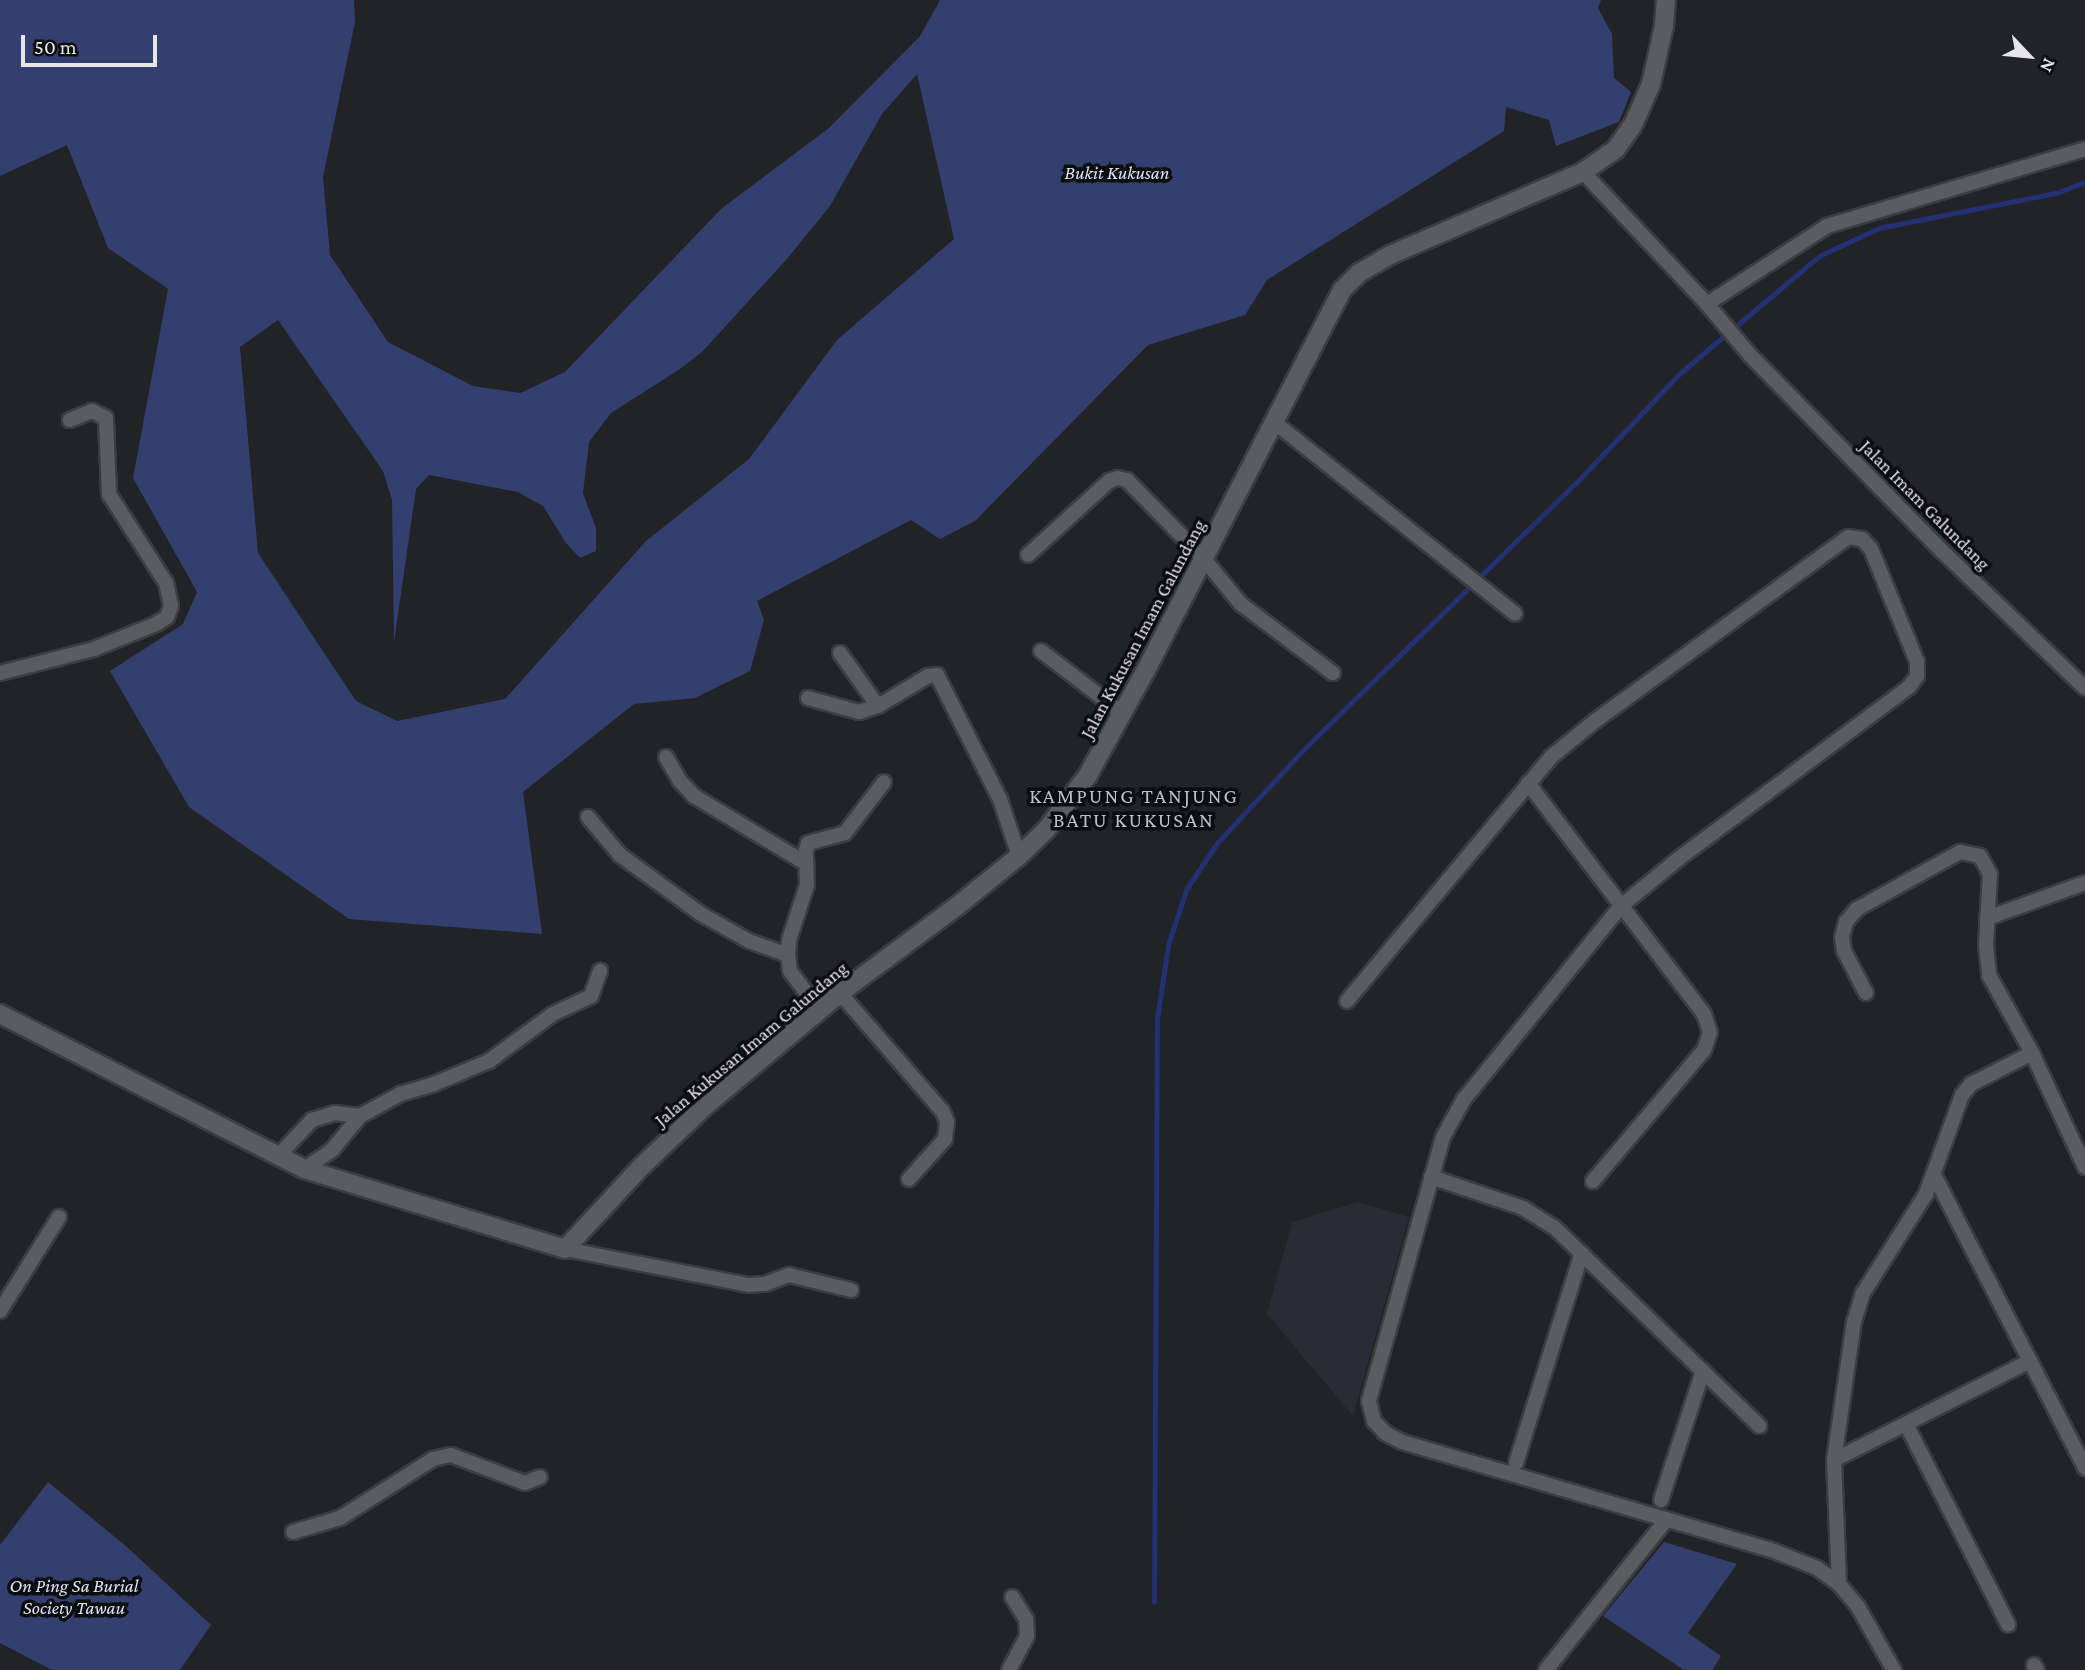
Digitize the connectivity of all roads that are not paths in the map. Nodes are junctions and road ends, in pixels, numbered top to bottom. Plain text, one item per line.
1 (1666, 0) edge
2 (2085, 149) edge
3 (1583, 172) junction
4 (1710, 307) junction
5 (70, 420) dead end
6 (1274, 422) junction
7 (1028, 555) dead end
8 (1204, 559) junction
9 (1515, 614) dead end
10 (1041, 651) dead end
11 (840, 653) dead end
12 (0, 673) edge
13 (1333, 673) dead end
14 (2085, 688) edge
15 (808, 698) dead end
16 (878, 706) junction
17 (1122, 713) junction
18 (666, 757) dead end
19 (884, 782) dead end
20 (1528, 783) junction
21 (589, 817) dead end
22 (1019, 856) junction
23 (804, 862) junction
24 (2085, 883) edge
25 (1621, 906) junction
26 (1987, 918) junction
27 (788, 956) junction
28 (600, 971) dead end
29 (840, 993) junction
30 (1866, 993) dead end
31 (1347, 1001) dead end
32 (819, 1010) junction
33 (0, 1014) edge
34 (2032, 1054) junction
35 (360, 1116) junction
36 (278, 1156) junction
37 (2085, 1167) edge
38 (304, 1169) junction
39 (1934, 1175) junction
40 (1431, 1177) junction
41 (909, 1179) dead end
42 (1593, 1181) dead end
43 (60, 1217) dead end
44 (565, 1249) junction
45 (1582, 1253) junction
46 (851, 1290) dead end
47 (0, 1311) edge
48 (2030, 1361) junction
49 (1703, 1371) junction
50 (1906, 1424) junction
51 (1759, 1426) dead end
52 (1834, 1460) junction
53 (1516, 1463) dead end
54 (2085, 1468) edge
55 (540, 1477) dead end
56 (1661, 1500) dead end
57 (1667, 1519) junction
58 (293, 1532) dead end
59 (1839, 1584) junction
60 (1012, 1597) dead end
61 (2008, 1624) dead end
62 (1009, 1670) edge
63 (1546, 1670) edge
64 (1894, 1670) edge

1 - 3 street, Jalan Kukusan Imam Galundang
2 - 4 street
3 - 4 street, Jalan Imam Galundang
3 - 6 street, Jalan Kukusan Imam Galundang
4 - 14 street, Jalan Imam Galundang
5 - 12 street
6 - 8 street, Jalan Kukusan Imam Galundang
6 - 9 street
7 - 8 street
8 - 13 street
8 - 17 street, Jalan Kukusan Imam Galundang
10 - 17 street
11 - 16 street
15 - 16 street
16 - 22 street
17 - 22 street, Jalan Kukusan Imam Galundang
18 - 23 street
19 - 23 street
20 - 25 street
20 - 25 street
20 - 31 street
21 - 27 street
22 - 29 street, Jalan Kukusan Imam Galundang
23 - 27 street
24 - 26 street
25 - 40 street
25 - 42 street
26 - 30 street
26 - 34 street
27 - 32 street
28 - 35 street
29 - 32 street, Jalan Kukusan Imam Galundang
29 - 41 street
32 - 44 street, Jalan Kukusan Imam Galundang
33 - 36 street
34 - 37 street
34 - 39 street
35 - 36 street
35 - 38 street
36 - 38 street
38 - 44 street
39 - 48 street
39 - 52 street
40 - 45 street
40 - 57 street
43 - 47 street
44 - 46 street
45 - 49 street
45 - 53 street
48 - 50 street
48 - 54 street
49 - 51 street
49 - 56 street
50 - 52 street
50 - 61 street
52 - 59 street
55 - 58 street
57 - 59 street
57 - 63 street
59 - 64 street
60 - 62 street

